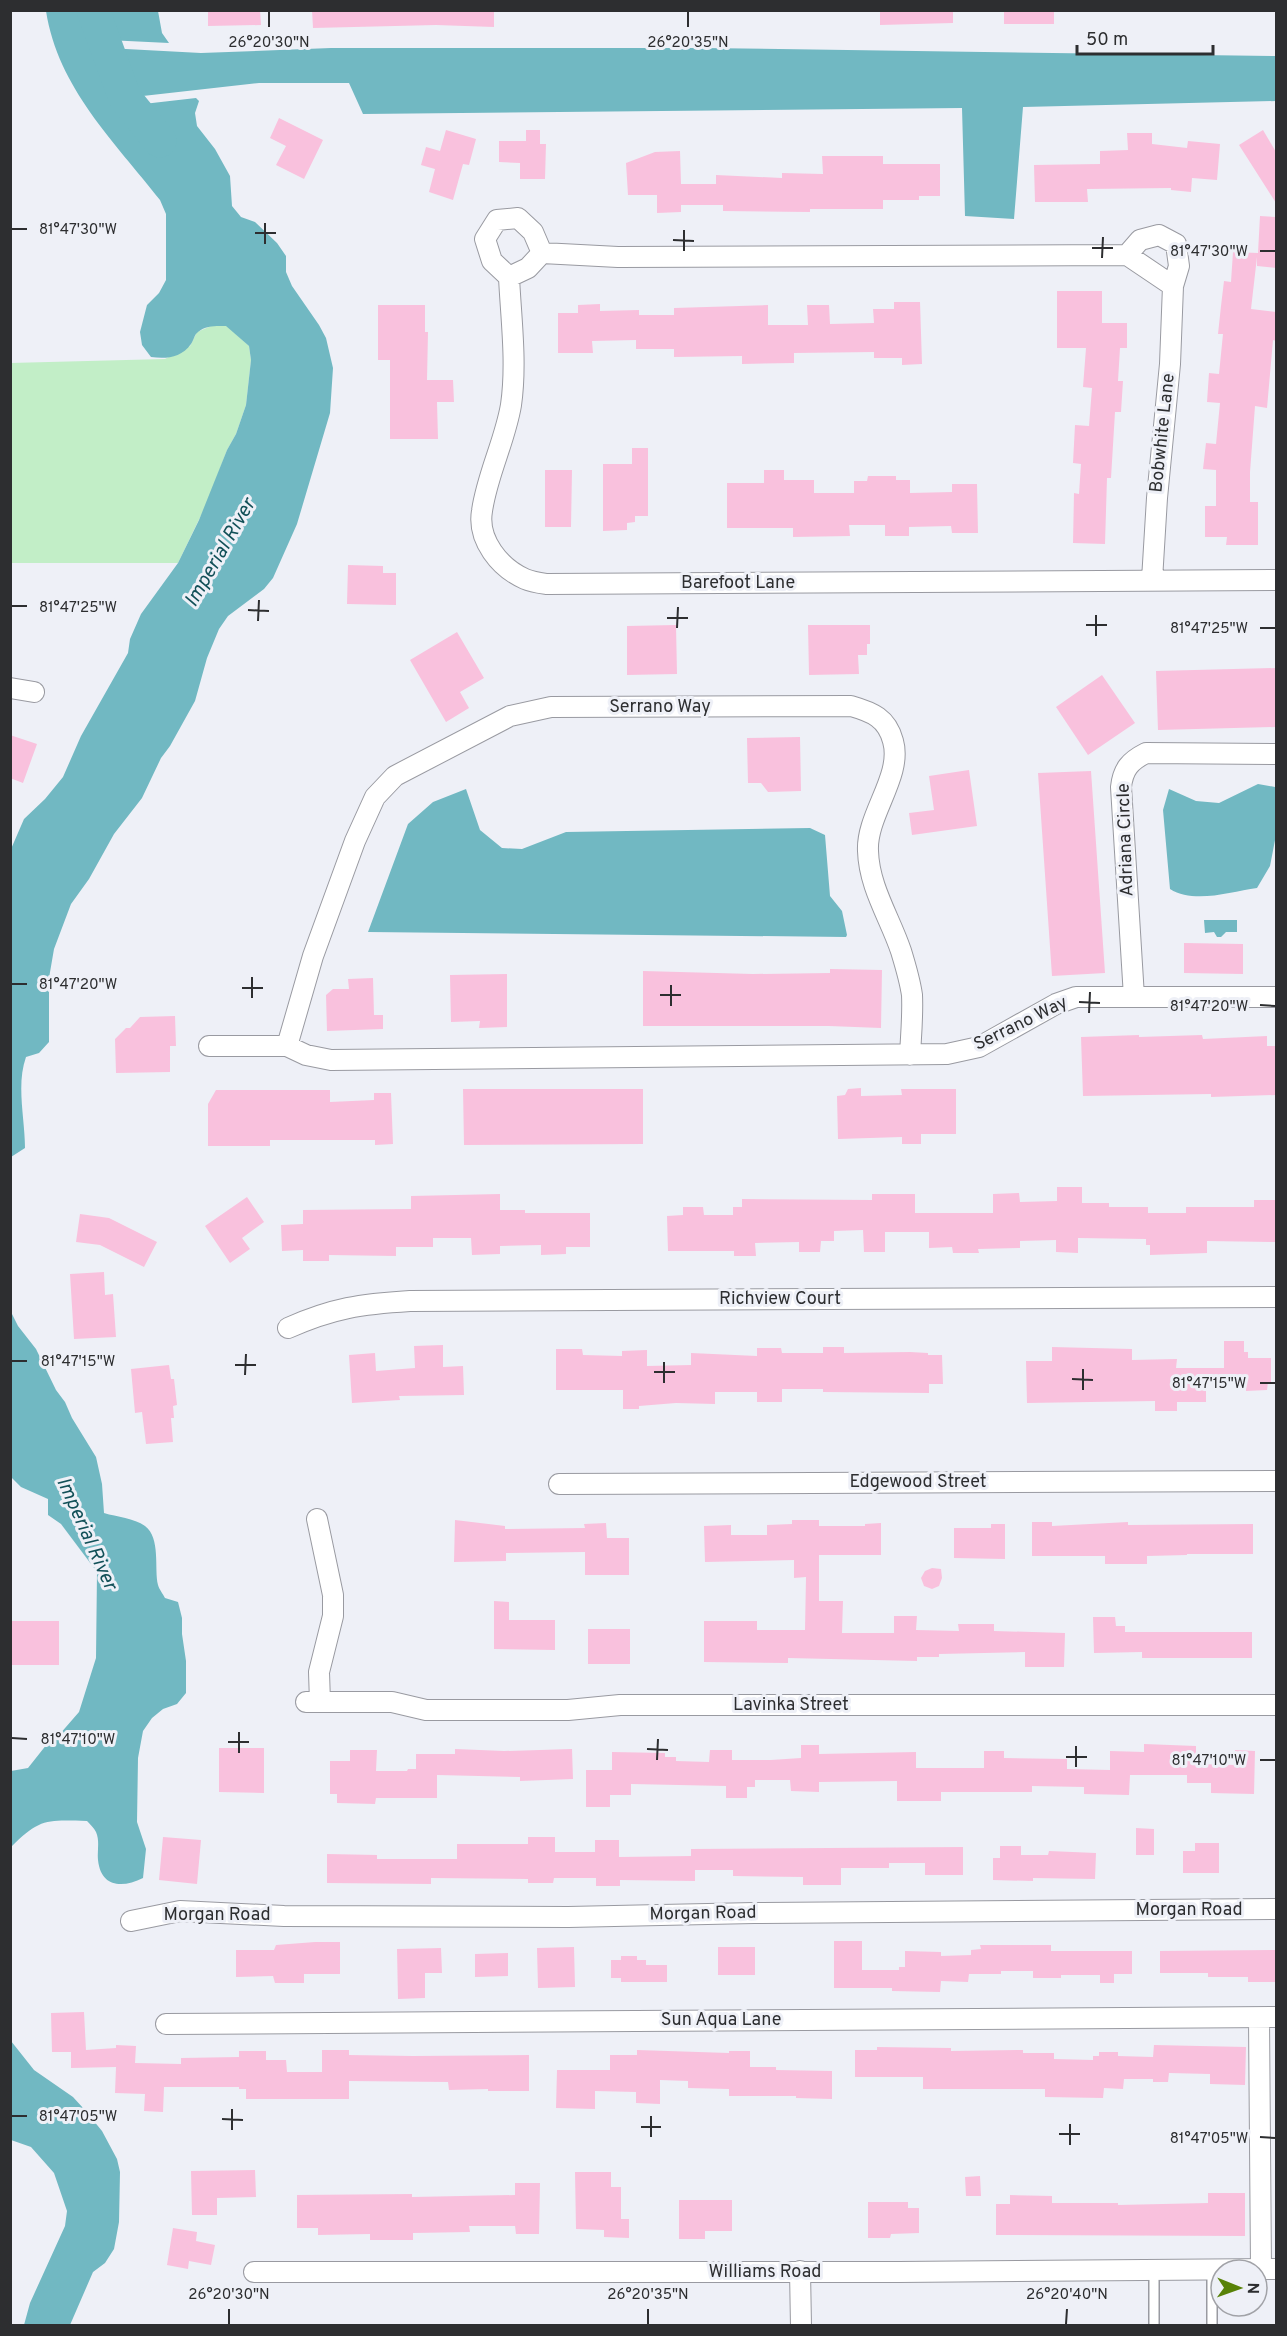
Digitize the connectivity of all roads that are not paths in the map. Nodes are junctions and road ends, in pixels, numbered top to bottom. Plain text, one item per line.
1 (542, 253) junction
2 (1127, 255) junction
3 (509, 277) junction
4 (1173, 286) junction
5 (1152, 580) junction
6 (1276, 580) edge
7 (10, 688) edge
8 (33, 692) dead end
9 (1276, 754) edge
10 (1134, 997) junction
11 (1276, 997) edge
12 (210, 1046) dead end
13 (287, 1046) junction
14 (910, 1055) junction
15 (1276, 1297) edge
16 (288, 1328) dead end
17 (1276, 1481) edge
18 (559, 1484) dead end
19 (317, 1519) dead end
20 (1276, 1705) edge
21 (1276, 1909) edge
22 (131, 1921) dead end
23 (1268, 2018) edge
24 (166, 2024) dead end
25 (1269, 2258) edge
26 (1154, 2270) junction
27 (1209, 2270) edge
28 (800, 2271) junction
29 (254, 2272) dead end
30 (801, 2325) edge
31 (1154, 2325) edge

1 - 2 street
1 - 3 street
1 - 3 street
2 - 4 street
2 - 4 street, Bobwhite Lane
3 - 5 street, Barefoot Lane
4 - 5 street, Bobwhite Lane
5 - 6 street, Barefoot Lane
7 - 8 street
9 - 10 street, Adriana Circle
10 - 11 street, Serrano Way
10 - 14 street, Serrano Way
12 - 13 street, Serrano Way
13 - 14 street, Serrano Way
13 - 14 street, Serrano Way
15 - 16 street, Richview Court
17 - 18 street, Edgewood Street
19 - 20 street, Lavinka Street
21 - 22 street, Morgan Road
23 - 24 street, Sun Aqua Lane
23 - 25 street
26 - 27 street, Williams Road
26 - 28 street, Williams Road
26 - 31 lane
28 - 29 street, Williams Road
28 - 30 street

